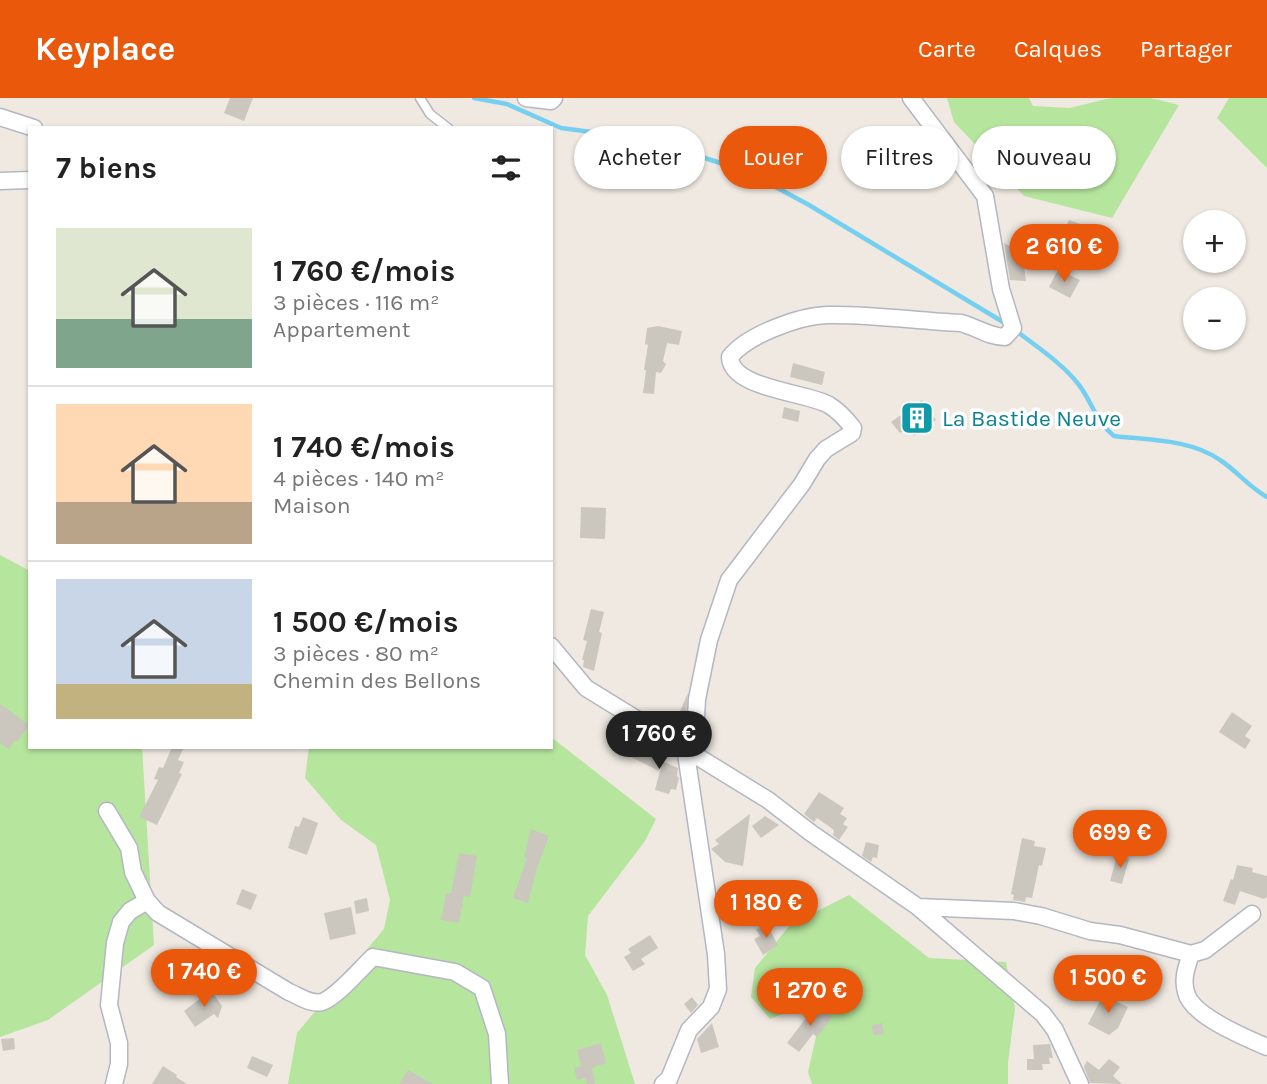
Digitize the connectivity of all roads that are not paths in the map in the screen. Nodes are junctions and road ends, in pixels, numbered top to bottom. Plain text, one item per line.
1 (420, 98) edge
2 (526, 98) edge
3 (554, 98) edge
4 (912, 98) edge
5 (0, 117) edge
6 (28, 126) edge
7 (445, 126) edge
8 (28, 180) edge
9 (0, 181) edge
10 (553, 648) edge
11 (685, 747) junction
12 (107, 811) dead end
13 (147, 901) junction
14 (918, 907) junction
15 (1252, 914) dead end
16 (1191, 954) junction
17 (1267, 1047) edge
18 (114, 1084) edge
19 (500, 1084) edge
20 (663, 1084) edge
21 (1080, 1084) edge

1 - 7 lane
2 - 3 street
4 - 11 street
5 - 6 street
8 - 9 street
10 - 11 street
11 - 14 street
11 - 20 street
12 - 13 street
13 - 18 street
13 - 19 street
14 - 16 street
14 - 21 street
15 - 16 street
16 - 17 street

